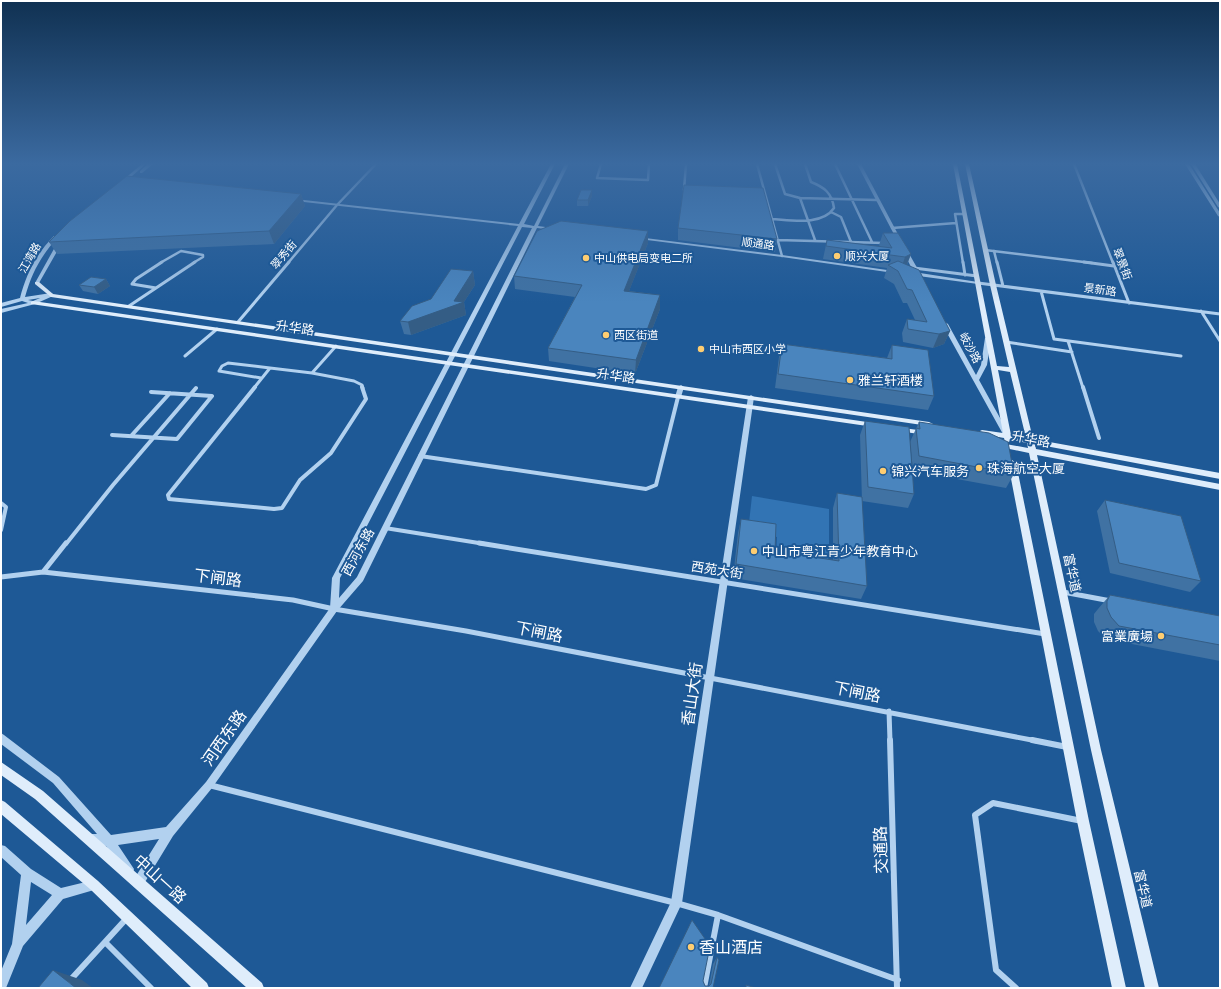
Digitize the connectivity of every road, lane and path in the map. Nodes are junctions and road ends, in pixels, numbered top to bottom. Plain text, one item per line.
1 (333, 210) edge
2 (384, 210) edge
3 (529, 210) edge
4 (544, 210) edge
5 (770, 210) edge
6 (804, 210) edge
7 (856, 210) edge
8 (883, 210) edge
9 (963, 210) edge
10 (977, 210) edge
11 (1092, 210) edge
12 (831, 212) joint
13 (964, 214) junction
14 (772, 219) junction
15 (807, 219) junction
16 (956, 223) junction
17 (521, 225) junction
18 (536, 227) junction
19 (892, 228) junction
20 (560, 230) edge
21 (58, 236) edge
22 (630, 237) edge
23 (778, 240) junction
24 (814, 240) junction
25 (62, 242) edge
26 (851, 242) junction
27 (872, 242) junction
28 (886, 243) edge
29 (893, 243) edge
30 (900, 243) junction
31 (985, 250) junction
32 (994, 251) junction
33 (782, 256) junction
34 (1114, 266) junction
35 (914, 268) junction
36 (903, 273) edge
37 (910, 274) edge
38 (918, 275) junction
39 (965, 275) junction
40 (977, 276) junction
41 (921, 282) edge
42 (37, 283) joint
43 (978, 283) junction
44 (993, 285) junction
45 (1003, 286) junction
46 (156, 288) junction
47 (1041, 291) junction
48 (51, 295) junction
49 (22, 299) junction
50 (33, 303) junction
51 (1129, 303) junction
52 (1, 304) edge
53 (129, 306) junction
54 (1201, 311) junction
55 (1, 312) edge
56 (1220, 314) edge
57 (943, 321) edge
58 (238, 322) junction
59 (217, 328) junction
60 (988, 338) junction
61 (1068, 340) junction
62 (1220, 341) edge
63 (1006, 342) junction
64 (336, 346) junction
65 (1072, 352) junction
66 (454, 353) junction
67 (185, 356) dead end
68 (470, 356) junction
69 (1181, 356) dead end
70 (449, 364) junction
71 (465, 366) junction
72 (993, 367) junction
73 (270, 368) junction
74 (1013, 370) junction
75 (312, 373) junction
76 (261, 378) junction
77 (976, 380) junction
78 (681, 387) junction
79 (196, 388) dead end
80 (151, 392) dead end
81 (170, 393) junction
82 (190, 395) junction
83 (678, 397) junction
84 (751, 397) junction
85 (750, 408) junction
86 (933, 424) edge
87 (882, 427) edge
88 (890, 428) edge
89 (973, 430) edge
90 (936, 434) edge
91 (112, 435) dead end
92 (131, 436) junction
93 (153, 438) junction
94 (1099, 438) dead end
95 (1030, 440) junction
96 (1008, 442) junction
97 (996, 444) edge
98 (1032, 451) junction
99 (420, 456) junction
100 (1220, 476) edge
101 (1220, 487) edge
102 (1, 503) edge
103 (385, 528) junction
104 (1, 530) edge
105 (43, 572) junction
106 (1, 577) edge
107 (724, 583) junction
108 (1062, 592) junction
109 (1115, 601) edge
110 (334, 609) junction
111 (1045, 634) junction
112 (710, 678) junction
113 (889, 712) junction
114 (1, 738) edge
115 (1068, 747) junction
116 (1, 768) edge
117 (209, 785) junction
118 (1, 806) edge
119 (1083, 821) junction
120 (169, 832) junction
121 (90, 839) junction
122 (109, 841) junction
123 (1, 850) edge
124 (27, 873) junction
125 (138, 882) junction
126 (94, 885) junction
127 (60, 894) junction
128 (676, 903) junction
129 (718, 915) junction
130 (128, 917) junction
131 (104, 942) junction
132 (18, 944) junction
133 (898, 980) junction
134 (1, 985) edge
135 (63, 988) edge
136 (151, 988) edge
137 (202, 988) edge
138 (258, 988) edge
139 (636, 988) edge
140 (704, 988) edge
141 (897, 988) edge
142 (1016, 988) edge
143 (1119, 988) edge
144 (1152, 988) edge

1 - 58 street, 翠秀街
2 - 17 street
3 - 17 street, 西河东路
4 - 18 street, 西河东路
5 - 14 street
6 - 15 street
7 - 27 street
8 - 19 street
9 - 13 main road
10 - 31 main road, 富华道
11 - 34 street, 翠景街
12 - 15 street
12 - 26 street
13 - 16 street
13 - 40 main road
14 - 15 street
14 - 23 street
15 - 24 street
16 - 19 street
16 - 39 street
17 - 18 street
17 - 66 street, 西河东路
18 - 20 street
18 - 68 street, 西河东路
19 - 30 street
21 - 49 street, 江湾路
22 - 33 street, 顺通路
23 - 24 street
23 - 33 street
24 - 26 street
25 - 42 street, 江湾路
26 - 27 street
27 - 28 street
29 - 30 street
30 - 35 street
31 - 32 street
31 - 44 main road, 富华道
32 - 34 street
32 - 45 street
33 - 36 street, 顺通路
34 - 51 street, 翠景街
35 - 38 street
35 - 39 street
37 - 38 street
38 - 41 street
38 - 43 street
39 - 40 street
40 - 43 main road
42 - 48 main road
43 - 44 street, 景新路
43 - 60 main road
44 - 45 street, 景新路
44 - 63 main road, 富华道
45 - 47 street, 景新路
46 - 46 street
46 - 53 street
47 - 51 street, 景新路
47 - 61 street
48 - 49 street
48 - 50 street
48 - 53 main road, 升华路
49 - 50 street, 升华路
49 - 52 street
50 - 55 street
50 - 59 main road, 升华路
51 - 54 street, 景新路
53 - 58 main road, 升华路
54 - 56 street, 景新路
54 - 62 street
57 - 77 street, 岐沙路
58 - 66 main road, 升华路
59 - 64 main road, 升华路
59 - 67 street
60 - 72 main road
60 - 77 street
61 - 65 street
61 - 69 street
63 - 65 street
63 - 74 main road, 富华道
64 - 70 main road, 升华路
64 - 75 street
65 - 94 street
66 - 68 main road, 升华路
66 - 70 street, 西河东路
68 - 71 street, 西河东路
68 - 78 main road, 升华路
70 - 71 main road, 升华路
70 - 110 street, 西河东路
71 - 83 main road, 升华路
71 - 99 street, 西河东路
72 - 74 main road
72 - 96 main road
73 - 75 street
73 - 76 street
73 - 76 street
74 - 95 main road, 富华道
75 - 76 street
77 - 96 street, 岐沙路
78 - 83 street
78 - 84 main road, 升华路
79 - 82 street
80 - 81 street
81 - 82 street
81 - 92 street
82 - 93 street
82 - 93 street
83 - 85 main road, 升华路
83 - 99 street
84 - 85 street, 香山大街
84 - 86 main road, 升华路
85 - 87 main road, 升华路
85 - 107 street, 香山大街
88 - 90 main road
89 - 96 main road, 升华路
91 - 92 street
92 - 93 street
93 - 105 street
95 - 96 main road, 升华路
95 - 98 main road, 富华道
95 - 100 main road, 升华路
96 - 97 main road, 升华路
96 - 98 main road, 升华路
96 - 111 main road
98 - 101 main road, 升华路
98 - 108 main road, 富华道
99 - 103 street, 西河东路
102 - 104 street
103 - 107 street, 西苑大街
103 - 110 street, 西河东路
105 - 106 street, 下闸路
105 - 110 street, 下闸路
107 - 111 street, 西苑大街
107 - 112 street, 香山大街
108 - 109 street
108 - 144 main road, 富华道
110 - 112 street, 下闸路
110 - 117 street, 河西东路
111 - 115 main road
112 - 113 street, 下闸路
112 - 128 street, 香山大街
113 - 115 street, 下闸路
113 - 133 street, 交通路
114 - 122 street
115 - 119 main road
116 - 121 main road, 中山一路
117 - 120 street, 河西东路
117 - 128 street
118 - 126 main road
119 - 142 street
119 - 143 main road
120 - 122 street
120 - 125 street, 河西东路
121 - 122 street
121 - 125 main road, 中山一路
122 - 125 street
123 - 124 street
124 - 127 street
124 - 132 street
125 - 138 main road, 中山一路
126 - 127 street
126 - 130 main road
127 - 132 street
128 - 129 street
128 - 139 street, 香山大街
129 - 133 street
129 - 140 street
130 - 131 street
130 - 137 main road
131 - 135 street
131 - 136 street
132 - 134 street
133 - 141 street, 交通路

